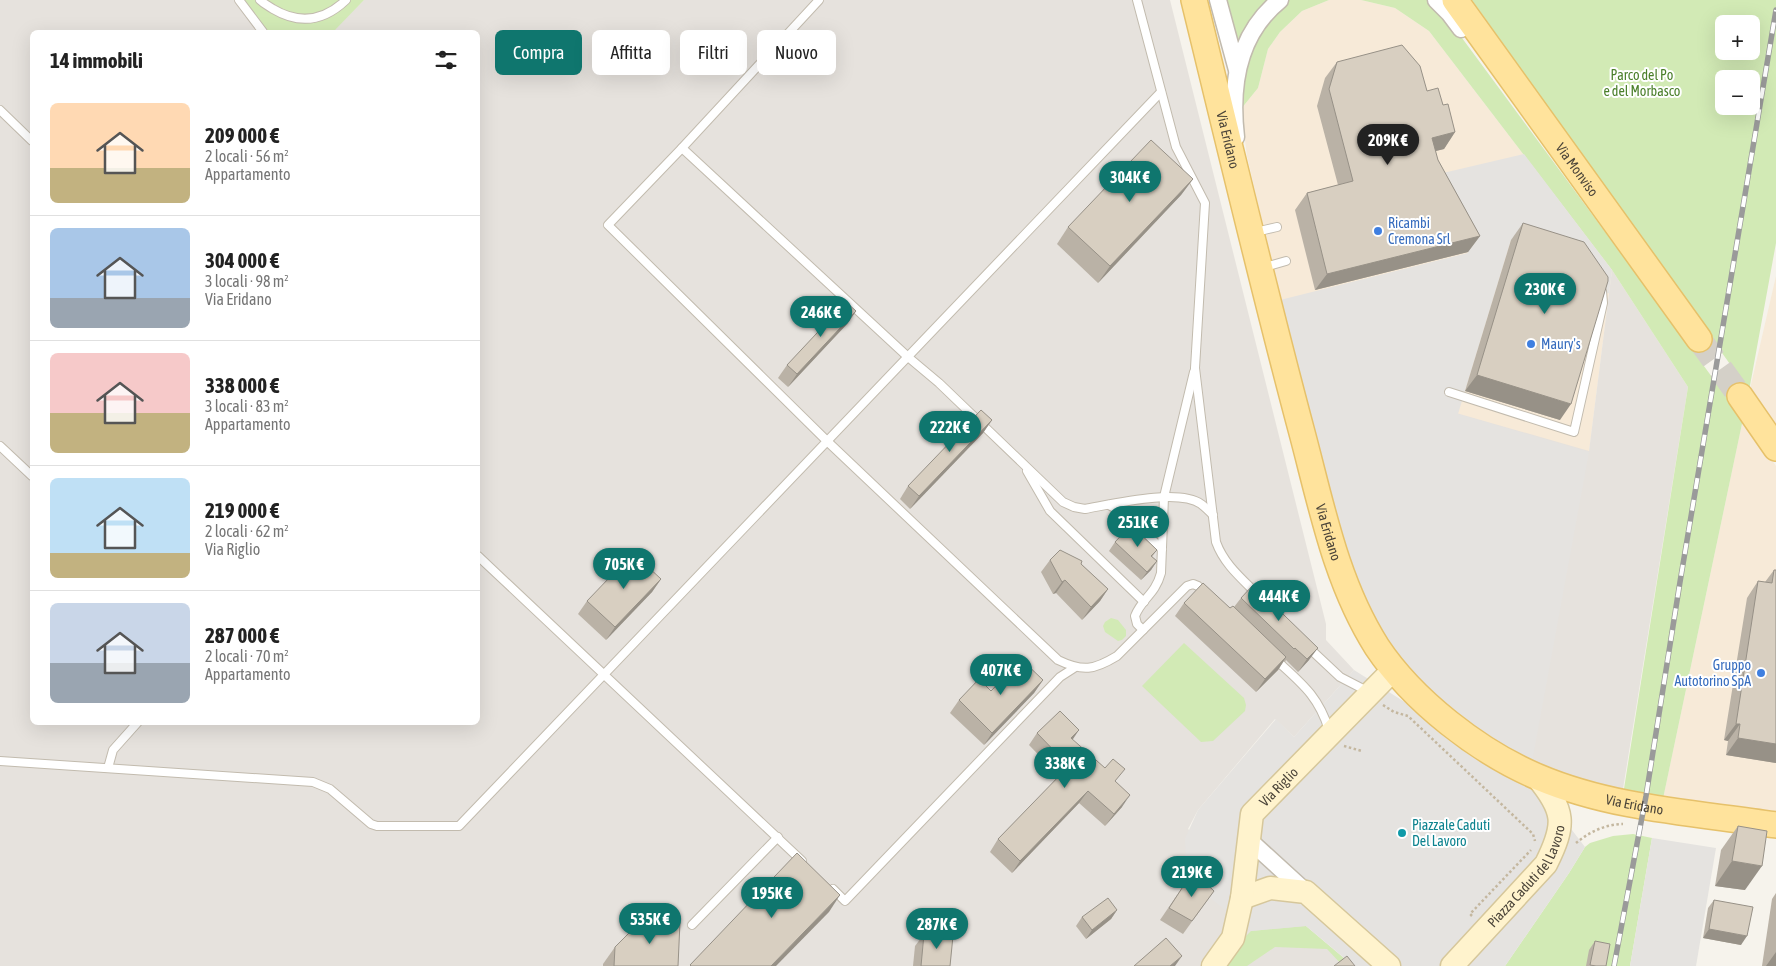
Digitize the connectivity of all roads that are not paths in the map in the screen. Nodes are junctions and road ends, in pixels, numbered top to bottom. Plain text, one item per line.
1 (239, 0) edge
2 (260, 0) edge
3 (346, 0) edge
4 (819, 0) edge
5 (1137, 0) edge
6 (1194, 0) edge
7 (1218, 0) edge
8 (1280, 0) edge
9 (1436, 0) edge
10 (1455, 0) edge
11 (262, 30) edge
12 (1237, 72) junction
13 (1161, 92) junction
14 (0, 110) edge
15 (30, 139) edge
16 (1560, 147) junction
17 (682, 148) junction
18 (1242, 192) junction
19 (1277, 227) dead end
20 (1264, 230) dead end
21 (1286, 262) dead end
22 (1272, 265) dead end
23 (1602, 289) edge
24 (1699, 339) tunnel mouth
25 (908, 357) junction
26 (1195, 368) junction
27 (1448, 392) dead end
28 (1740, 396) tunnel mouth
29 (828, 442) junction
30 (0, 446) edge
31 (1776, 448) edge
32 (1021, 461) junction
33 (30, 474) edge
34 (1164, 497) junction
35 (1109, 505) junction
36 (1212, 514) junction
37 (1162, 549) junction
38 (480, 558) edge
39 (1212, 599) edge
40 (1261, 599) edge
41 (1144, 602) junction
42 (1143, 630) junction
43 (1302, 641) edge
44 (1267, 651) edge
45 (1074, 668) junction
46 (1394, 669) junction
47 (604, 674) junction
48 (1371, 693) junction
49 (135, 725) edge
50 (1330, 734) junction
51 (0, 761) edge
52 (108, 768) junction
53 (1537, 777) junction
54 (1775, 825) edge
55 (778, 837) junction
56 (1249, 840) junction
57 (811, 869) edge
58 (825, 882) edge
59 (1306, 892) junction
60 (1242, 898) junction
61 (692, 925) dead end
62 (1214, 966) edge
63 (1389, 966) edge
64 (1452, 966) edge

1 - 11 lane
2 - 3 lane
4 - 17 lane
5 - 13 lane
6 - 18 main road, Via Eridano
7 - 12 street
8 - 12 street
9 - 16 street
10 - 16 main road, Via Monviso
12 - 18 street
13 - 25 lane
13 - 26 lane
14 - 15 lane
16 - 24 main road, Via Monviso
17 - 25 lane
17 - 29 lane
18 - 46 main road, Via Eridano
19 - 20 lane
21 - 22 lane
23 - 27 lane
25 - 29 lane
25 - 32 lane
26 - 34 lane
26 - 36 lane
28 - 31 main road
29 - 45 lane
29 - 47 lane
30 - 33 lane
32 - 35 lane
32 - 41 lane
34 - 35 lane
34 - 36 lane
34 - 37 lane
35 - 37 lane
36 - 40 lane
37 - 41 lane
38 - 47 lane
39 - 42 lane
41 - 42 lane
42 - 45 lane
43 - 48 lane
44 - 50 lane
45 - 58 lane
46 - 48 street, Via Riglio
46 - 53 main road, Via Eridano
47 - 52 lane
47 - 55 lane
48 - 50 street, Via Riglio
49 - 52 lane
50 - 56 street, Via Riglio
51 - 52 lane
53 - 54 main road, Via Eridano
53 - 64 street, Piazza Caduti del Lavoro
55 - 57 lane
55 - 61 lane
56 - 59 street
56 - 60 street, Via Riglio
59 - 60 street
59 - 63 street
60 - 62 street, Via Riglio

